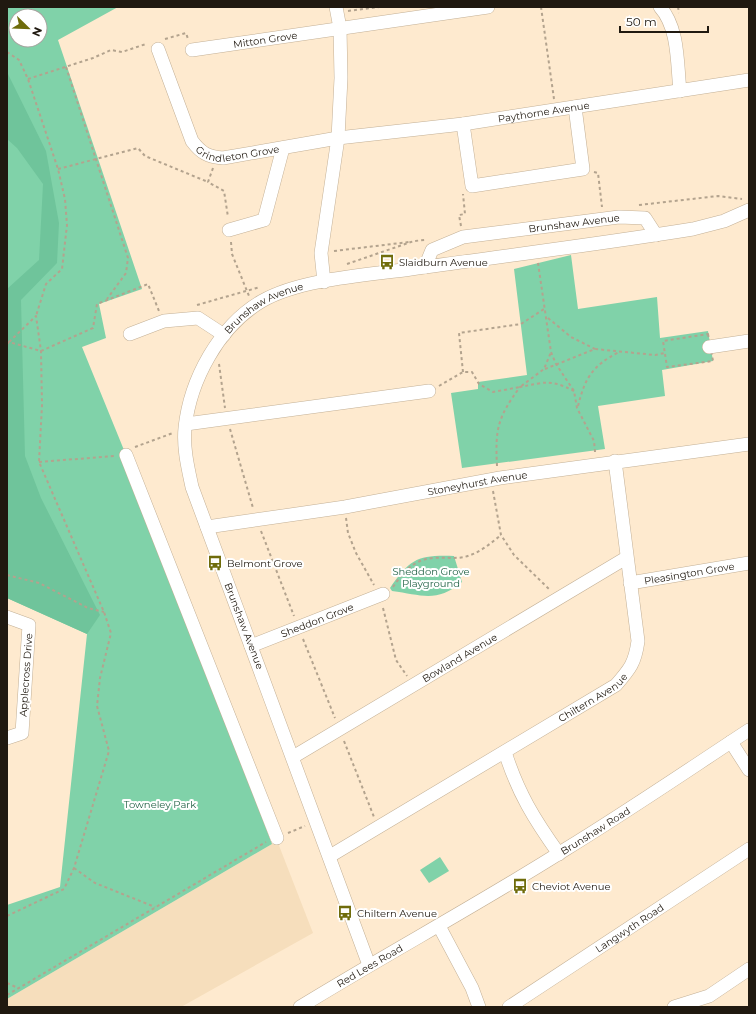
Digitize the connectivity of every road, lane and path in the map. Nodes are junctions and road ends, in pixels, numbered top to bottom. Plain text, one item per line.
1 (379, 7) edge
2 (488, 7) edge
3 (541, 7) edge
4 (660, 7) edge
5 (336, 10) edge
6 (340, 28) junction
7 (158, 49) junction
8 (192, 50) joint
9 (7, 52) edge
10 (66, 67) junction
11 (28, 79) junction
12 (749, 80) edge
13 (680, 91) junction
14 (575, 107) junction
15 (556, 110) junction
16 (463, 124) junction
17 (338, 138) junction
18 (283, 148) junction
19 (96, 160) junction
20 (583, 169) junction
21 (58, 170) junction
22 (208, 182) dead end
23 (472, 186) junction
24 (749, 200) edge
25 (633, 205) dead end
26 (749, 210) edge
27 (603, 219) junction
28 (229, 230) dead end
29 (656, 235) junction
30 (463, 237) junction
31 (428, 240) dead end
32 (414, 241) junction
33 (321, 252) junction
34 (537, 252) junction
35 (344, 265) dead end
36 (425, 267) junction
37 (324, 282) junction
38 (262, 286) dead end
39 (107, 299) junction
40 (192, 307) dead end
41 (544, 309) junction
42 (36, 316) junction
43 (547, 318) junction
44 (164, 321) junction
45 (130, 334) dead end
46 (220, 341) junction
47 (749, 341) edge
48 (8, 343) edge
49 (710, 347) junction
50 (595, 349) junction
51 (42, 351) junction
52 (551, 352) junction
53 (619, 352) junction
54 (665, 353) junction
55 (556, 364) junction
56 (544, 369) junction
57 (463, 372) junction
58 (520, 387) junction
59 (430, 391) joint
60 (574, 391) junction
61 (577, 408) junction
62 (226, 419) junction
63 (185, 428) junction
64 (749, 444) edge
65 (126, 455) junction
66 (615, 461) junction
67 (39, 462) junction
68 (596, 465) junction
69 (496, 479) junction
70 (345, 507) junction
71 (257, 520) junction
72 (207, 528) junction
73 (501, 536) junction
74 (626, 558) junction
75 (749, 563) edge
76 (7, 575) edge
77 (630, 582) junction
78 (381, 595) junction
79 (559, 598) junction
80 (104, 612) junction
81 (7, 617) edge
82 (251, 646) junction
83 (413, 686) junction
84 (339, 730) junction
85 (749, 730) edge
86 (7, 738) edge
87 (730, 742) junction
88 (505, 752) junction
89 (293, 757) junction
90 (749, 770) edge
91 (317, 820) junction
92 (378, 827) junction
93 (276, 838) junction
94 (749, 849) edge
95 (559, 854) junction
96 (330, 856) junction
97 (74, 868) junction
98 (155, 907) junction
99 (7, 916) edge
100 (440, 926) junction
101 (369, 965) junction
102 (749, 969) edge
103 (7, 983) edge
104 (18, 988) junction
105 (7, 995) edge
106 (300, 1007) edge
107 (479, 1007) edge
108 (509, 1007) edge
109 (674, 1007) edge

1 - 5 path
2 - 6 street, Mitton Grove
3 - 15 path
4 - 13 street
5 - 6 street
6 - 8 street, Mitton Grove
6 - 17 street
7 - 8 path
7 - 10 path
7 - 18 street, Grindleton Grove
9 - 11 path
10 - 11 path
10 - 19 path
11 - 21 path
12 - 13 street, Paythorne Avenue
13 - 14 street, Paythorne Avenue
14 - 15 street, Paythorne Avenue
14 - 20 street
15 - 16 street, Paythorne Avenue
16 - 17 street, Paythorne Avenue
16 - 23 street
17 - 18 street, Grindleton Grove
17 - 33 street
18 - 28 street
19 - 21 path
19 - 22 path
19 - 39 path
20 - 23 street
20 - 27 path
21 - 42 path
23 - 30 path
24 - 25 path
26 - 29 street, Brunshaw Avenue
27 - 29 street, Brunshaw Avenue
27 - 30 street, Brunshaw Avenue
29 - 34 street, Brunshaw Avenue
30 - 36 street, Brunshaw Avenue
31 - 32 path
32 - 33 path
32 - 35 path
33 - 37 street
34 - 36 street, Brunshaw Avenue
34 - 41 path
36 - 37 street, Brunshaw Avenue
37 - 46 street, Brunshaw Avenue
38 - 40 path
39 - 44 path
39 - 51 path
41 - 43 path
41 - 57 path
42 - 48 path
42 - 51 path
43 - 50 path
43 - 52 path
44 - 45 street
44 - 46 street
46 - 62 path
46 - 63 street, Brunshaw Avenue
47 - 49 street
48 - 51 path
49 - 54 path
49 - 54 path
50 - 53 path
50 - 55 path
51 - 67 path
52 - 55 path
52 - 56 path
53 - 54 path
53 - 61 path
55 - 56 path
55 - 60 path
56 - 58 path
57 - 58 path
57 - 59 path
58 - 60 path
58 - 69 path
59 - 62 street
60 - 61 path
61 - 68 path
62 - 63 street
62 - 71 path
63 - 65 path
63 - 72 street, Brunshaw Avenue
64 - 66 street, Stoneyhurst Avenue
65 - 67 path
65 - 93 street
66 - 68 street, Stoneyhurst Avenue
66 - 74 street, Chiltern Avenue
67 - 80 path
68 - 69 street, Stoneyhurst Avenue
69 - 70 street, Stoneyhurst Avenue
69 - 73 path
70 - 71 street, Stoneyhurst Avenue
70 - 78 path
71 - 72 street, Stoneyhurst Avenue
72 - 82 street, Brunshaw Avenue
73 - 78 path
73 - 79 path
74 - 77 street, Chiltern Avenue
74 - 79 street, Bowland Avenue
75 - 77 street, Pleasington Grove
76 - 80 path
77 - 88 street, Chiltern Avenue
78 - 82 street, Sheddon Grove
78 - 83 path
79 - 83 street, Bowland Avenue
80 - 97 path
81 - 86 street, Applecross Drive
82 - 89 street, Brunshaw Avenue
83 - 84 street, Bowland Avenue
84 - 89 street, Bowland Avenue
84 - 92 path
85 - 87 street, Brunshaw Road
87 - 90 street
87 - 95 street, Brunshaw Road
88 - 92 street, Chiltern Avenue
88 - 95 street
89 - 91 street, Brunshaw Avenue
91 - 93 path
91 - 96 street, Brunshaw Avenue
92 - 96 street, Chiltern Avenue
93 - 98 path
94 - 108 street, Langwyth Road
95 - 100 street, Brunshaw Road
96 - 101 street, Brunshaw Avenue
97 - 98 path
97 - 99 path
98 - 104 path
100 - 101 street, Red Lees Road
100 - 107 street
101 - 106 street, Red Lees Road
102 - 109 street
103 - 104 path
104 - 105 path

